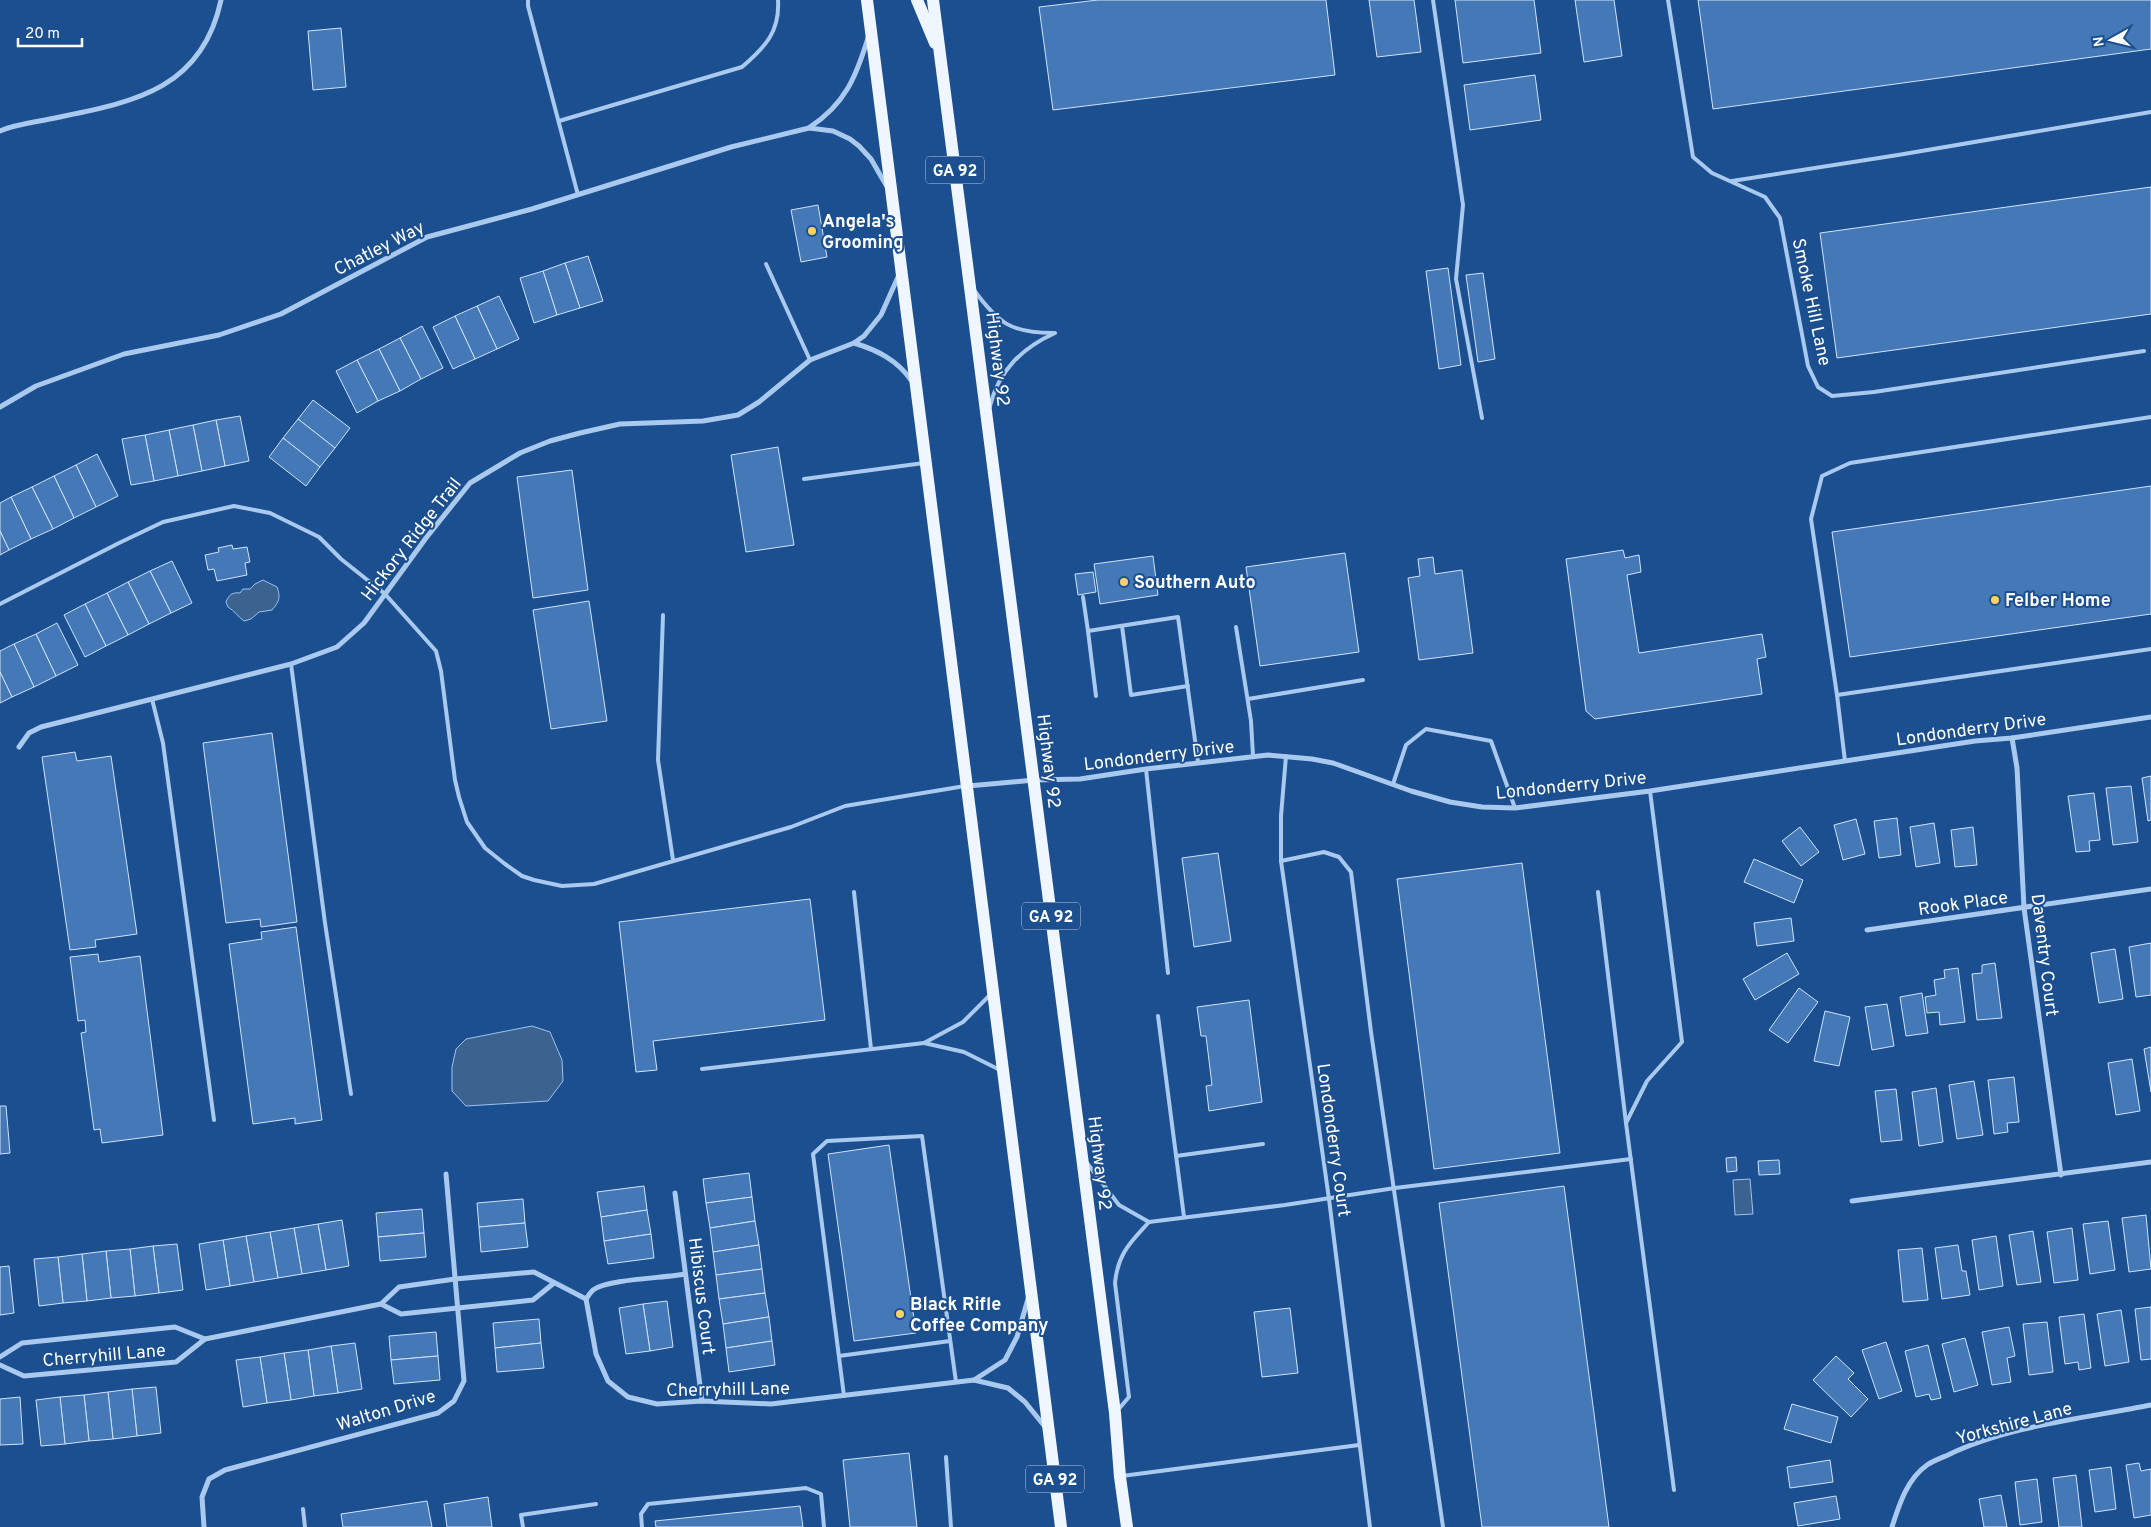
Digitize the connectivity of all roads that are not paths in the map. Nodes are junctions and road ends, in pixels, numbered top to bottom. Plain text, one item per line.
1 (221, 0) edge
2 (528, 0) edge
3 (778, 0) edge
4 (867, 0) edge
5 (917, 0) edge
6 (933, 0) edge
7 (1433, 0) edge
8 (1668, 0) edge
9 (871, 28) junction
10 (940, 54) junction
11 (2151, 112) edge
12 (559, 121) junction
13 (809, 128) junction
14 (0, 131) edge
15 (1732, 181) junction
16 (578, 195) junction
17 (892, 197) junction
18 (766, 264) dead end
19 (901, 268) junction
20 (970, 285) junction
21 (854, 343) junction
22 (2144, 351) dead end
23 (810, 360) junction
24 (917, 388) junction
25 (0, 407) edge
26 (2151, 417) edge
27 (987, 418) junction
28 (1482, 418) dead end
29 (926, 463) junction
30 (804, 479) dead end
31 (386, 594) junction
32 (1083, 597) dead end
33 (0, 604) edge
34 (663, 615) dead end
35 (1122, 626) junction
36 (1236, 627) dead end
37 (1088, 631) junction
38 (2151, 650) edge
39 (291, 664) junction
40 (1363, 680) dead end
41 (1188, 686) junction
42 (1838, 695) junction
43 (1096, 696) dead end
44 (152, 699) junction
45 (1248, 699) junction
46 (2151, 718) edge
47 (2012, 738) junction
48 (19, 747) dead end
49 (1254, 756) junction
50 (1286, 756) junction
51 (1845, 760) junction
52 (1198, 762) junction
53 (1146, 769) junction
54 (1034, 780) junction
55 (1393, 784) junction
56 (967, 786) junction
57 (1650, 791) junction
58 (1515, 808) junction
59 (673, 860) junction
60 (1281, 861) junction
61 (2151, 889) edge
62 (854, 892) dead end
63 (1598, 892) dead end
64 (2024, 908) junction
65 (1867, 930) dead end
66 (1168, 974) dead end
67 (994, 991) junction
68 (1158, 1016) dead end
69 (924, 1043) junction
70 (871, 1049) junction
71 (702, 1069) dead end
72 (1004, 1072) junction
73 (351, 1094) dead end
74 (214, 1120) dead end
75 (1626, 1123) junction
76 (1263, 1144) dead end
77 (1082, 1155) junction
78 (1176, 1156) junction
79 (1631, 1159) junction
80 (2151, 1162) edge
81 (446, 1174) dead end
82 (2061, 1174) junction
83 (1395, 1188) junction
84 (675, 1193) dead end
85 (1328, 1199) junction
86 (1852, 1201) dead end
87 (1184, 1217) junction
88 (1149, 1222) junction
89 (685, 1274) junction
90 (455, 1279) junction
91 (554, 1283) junction
92 (1032, 1284) junction
93 (586, 1299) junction
94 (381, 1304) junction
95 (459, 1308) junction
96 (205, 1339) junction
97 (950, 1341) junction
98 (839, 1356) junction
99 (0, 1357) edge
100 (0, 1365) edge
101 (974, 1380) junction
102 (956, 1382) junction
103 (844, 1396) junction
104 (702, 1401) junction
105 (2151, 1405) edge
106 (1116, 1413) junction
107 (1048, 1431) junction
108 (1359, 1445) junction
109 (946, 1457) dead end
110 (1120, 1477) junction
111 (1674, 1490) dead end
112 (596, 1504) dead end
113 (303, 1509) dead end
114 (204, 1527) edge
115 (305, 1527) edge
116 (523, 1527) edge
117 (642, 1527) edge
118 (824, 1527) edge
119 (951, 1527) edge
120 (1061, 1527) edge
121 (1127, 1527) edge
122 (1370, 1527) edge
123 (1443, 1527) edge
124 (1892, 1527) edge

1 - 14 street
2 - 12 lane
3 - 12 lane
4 - 9 main road, GA 92
5 - 10 main road
6 - 10 main road, Highway 92 / GA 92
7 - 28 lane
8 - 15 lane, Smoke Hill Lane
9 - 13 street, Chatley Way
9 - 17 main road, GA 92
10 - 20 main road, Highway 92 / GA 92
11 - 15 lane
12 - 16 lane
13 - 16 street, Chatley Way
13 - 17 street, Chatley Way
15 - 22 lane, Smoke Hill Lane
16 - 25 street, Chatley Way
17 - 19 main road, GA 92
18 - 23 lane
19 - 21 street, Hickory Ridge Trail
19 - 24 main road, GA 92
20 - 27 main road, Highway 92 / GA 92
20 - 27 lane
21 - 23 street, Hickory Ridge Trail
21 - 24 street
23 - 31 street, Hickory Ridge Trail
24 - 29 main road, GA 92
26 - 42 lane
27 - 54 main road, Highway 92 / GA 92
29 - 30 lane
29 - 56 main road, GA 92
31 - 33 lane
31 - 39 street, Hickory Ridge Trail
31 - 59 lane
32 - 37 lane
34 - 59 lane
35 - 37 lane
35 - 41 lane
35 - 41 lane
36 - 45 lane
37 - 43 lane
38 - 42 lane
39 - 44 street, Hickory Ridge Trail
39 - 73 lane
40 - 45 lane
41 - 52 lane
42 - 51 lane
44 - 48 street, Hickory Ridge Trail
44 - 74 lane
45 - 49 lane
46 - 47 street, Londonderry Drive
47 - 51 street, Londonderry Drive
47 - 64 street, Daventry Court
49 - 50 street, Londonderry Drive
49 - 52 street, Londonderry Drive
50 - 55 street, Londonderry Drive
50 - 60 lane, Londonderry Court
51 - 57 street, Londonderry Drive
52 - 53 street, Londonderry Drive
53 - 54 street, Londonderry Drive
53 - 66 lane
54 - 56 street, Londonderry Drive
54 - 77 main road, Highway 92 / GA 92
55 - 58 street, Londonderry Drive
55 - 58 lane
56 - 59 lane
56 - 67 main road, GA 92
57 - 58 street, Londonderry Drive
57 - 75 lane
60 - 83 lane
60 - 85 lane, Londonderry Court
61 - 64 street, Rook Place
62 - 70 lane
63 - 75 lane
64 - 65 street, Rook Place
64 - 82 street, Daventry Court
67 - 69 lane
67 - 72 main road, GA 92
68 - 78 lane
69 - 70 lane
69 - 72 lane
70 - 71 lane
72 - 92 main road, GA 92
75 - 79 lane
76 - 78 lane
77 - 88 lane
77 - 106 main road, Highway 92 / GA 92
78 - 87 lane
79 - 83 lane
79 - 111 lane
80 - 82 street
81 - 90 street, Walton Drive
82 - 86 street
83 - 85 lane
83 - 123 lane
84 - 89 street, Hibiscus Court
85 - 87 lane
85 - 108 lane, Londonderry Court
87 - 88 lane
88 - 106 lane
89 - 93 street
89 - 104 street, Hibiscus Court
90 - 91 street
90 - 94 street
90 - 95 street, Walton Drive
91 - 93 street
91 - 95 street
92 - 101 street
92 - 107 main road, GA 92
93 - 104 street, Cherryhill Lane
94 - 95 street
94 - 96 street, Cherryhill Lane
95 - 114 street, Walton Drive
96 - 99 street, Cherryhill Lane
96 - 100 street, Cherryhill Lane
97 - 98 lane
97 - 98 lane
97 - 102 lane
98 - 103 lane
101 - 102 street, Cherryhill Lane
101 - 107 street
102 - 103 street, Cherryhill Lane
103 - 104 street, Cherryhill Lane
105 - 124 street, Yorkshire Lane
106 - 110 main road, Highway 92 / GA 92
107 - 120 main road, GA 92
108 - 110 lane
108 - 122 lane, Londonderry Court
109 - 119 lane
110 - 121 main road, Highway 92 / GA 92
112 - 116 lane
113 - 115 lane
117 - 118 lane

